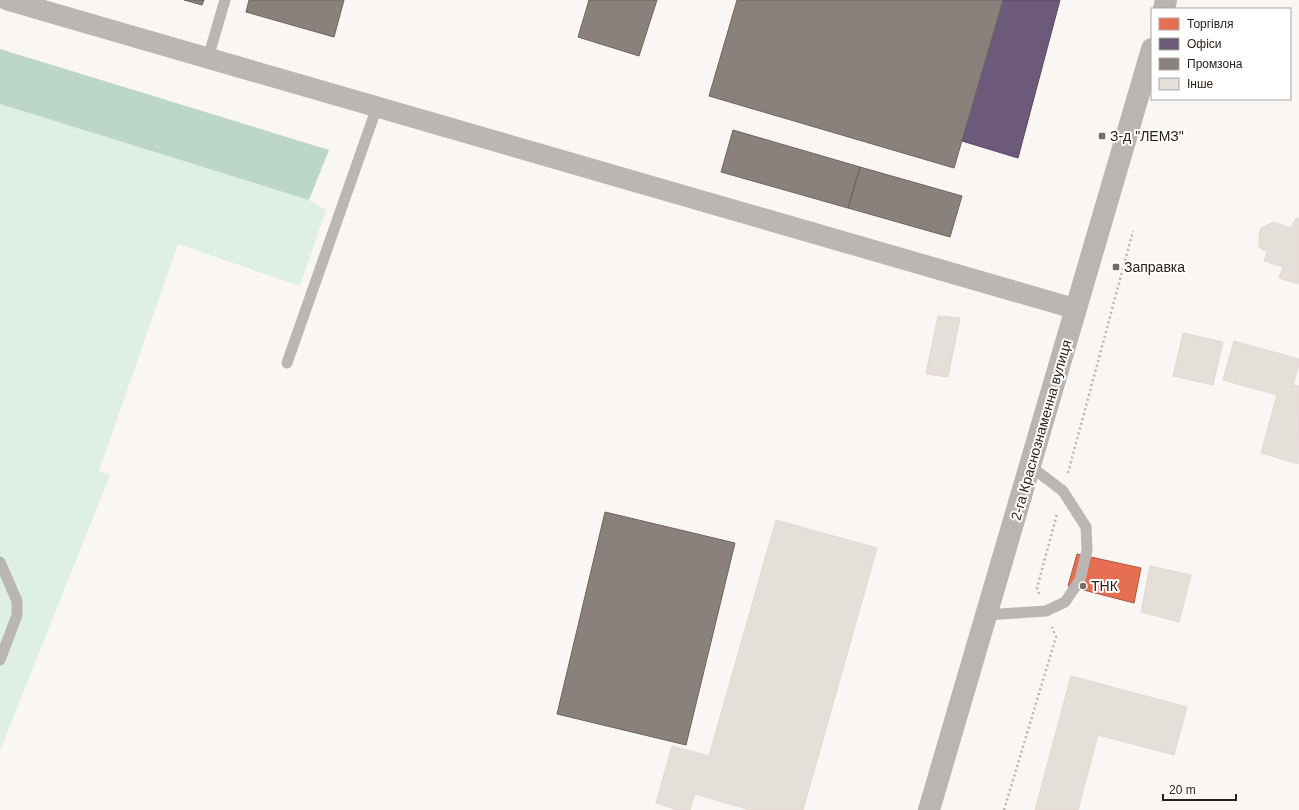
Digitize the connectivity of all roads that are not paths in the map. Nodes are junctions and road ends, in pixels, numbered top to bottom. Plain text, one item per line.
1 (7, 0) edge
2 (224, 0) edge
3 (1151, 52) edge
4 (208, 58) junction
5 (377, 107) junction
6 (1076, 309) junction
7 (287, 363) dead end
8 (1030, 466) junction
9 (0, 562) edge
10 (986, 615) junction
11 (0, 660) edge
12 (929, 810) edge

1 - 4 street
2 - 4 lane
3 - 6 street, 2-га Краснознаменна вулиця
4 - 5 street
5 - 6 street
5 - 7 lane
6 - 8 street, 2-га Краснознаменна вулиця
8 - 10 street, 2-га Краснознаменна вулиця
8 - 10 lane
9 - 11 lane
10 - 12 street, 2-га Краснознаменна вулиця

